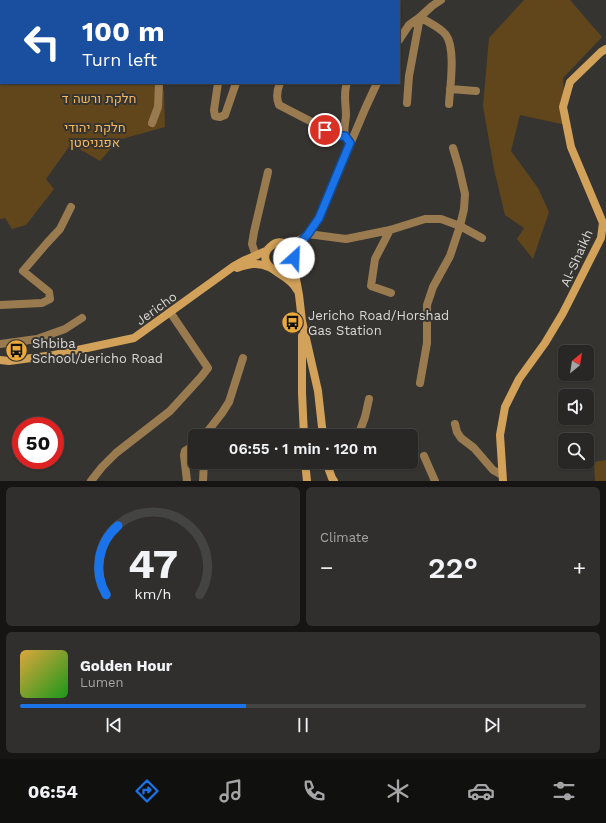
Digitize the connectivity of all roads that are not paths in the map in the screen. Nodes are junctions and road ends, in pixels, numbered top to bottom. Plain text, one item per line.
1 (442, 0) edge
2 (420, 17) junction
3 (400, 38) edge
4 (606, 49) edge
5 (159, 84) edge
6 (218, 84) edge
7 (236, 84) edge
8 (279, 84) edge
9 (347, 84) edge
10 (377, 84) edge
11 (450, 89) junction
12 (476, 91) dead end
13 (407, 103) dead end
14 (449, 104) dead end
15 (152, 123) dead end
16 (345, 136) junction
17 (350, 143) junction
18 (453, 148) dead end
19 (268, 172) dead end
20 (71, 207) dead end
21 (460, 226) junction
22 (390, 230) junction
23 (308, 234) junction
24 (482, 238) dead end
25 (285, 243) junction
26 (266, 251) junction
27 (294, 254) junction
28 (256, 256) junction
29 (293, 263) junction
30 (269, 267) junction
31 (277, 271) junction
32 (224, 273) junction
33 (391, 293) dead end
34 (299, 295) junction
35 (0, 305) edge
36 (170, 312) junction
37 (82, 318) dead end
38 (302, 321) junction
39 (0, 344) edge
40 (243, 358) dead end
41 (0, 360) edge
42 (420, 383) dead end
43 (369, 399) dead end
44 (455, 424) dead end
45 (209, 429) edge
46 (304, 429) edge
47 (321, 429) edge
48 (361, 429) edge
49 (188, 450) edge
50 (424, 456) dead end
51 (204, 469) edge
52 (306, 469) edge
53 (331, 469) edge
54 (503, 478) edge
55 (91, 481) edge
56 (187, 481) edge
57 (203, 481) edge
58 (307, 481) edge
59 (334, 481) edge
60 (435, 481) edge

1 - 2 street
2 - 3 street
2 - 11 street
2 - 13 street
4 - 54 main road, Al-Shaikh
5 - 15 street
6 - 7 street
8 - 16 street
9 - 16 street
10 - 17 street
11 - 12 street
11 - 14 street
16 - 17 street
17 - 23 street
18 - 21 street
19 - 28 street
20 - 35 street
21 - 22 street
21 - 24 street
21 - 42 street
22 - 23 street
22 - 33 street
23 - 25 street
23 - 27 street
25 - 26 main road
25 - 27 main road
26 - 28 main road, Jericho
26 - 30 main road
27 - 29 main road
28 - 32 main road, Jericho
29 - 31 main road
29 - 34 main road
30 - 31 main road
30 - 32 main road, Jericho
31 - 34 main road
32 - 36 main road, Jericho
34 - 38 main road
36 - 41 main road, Jericho
36 - 55 street
37 - 39 street
38 - 46 main road
38 - 47 main road
40 - 45 street
43 - 48 street
44 - 54 street
49 - 56 street
50 - 60 street
51 - 57 street
52 - 58 main road
53 - 59 main road

